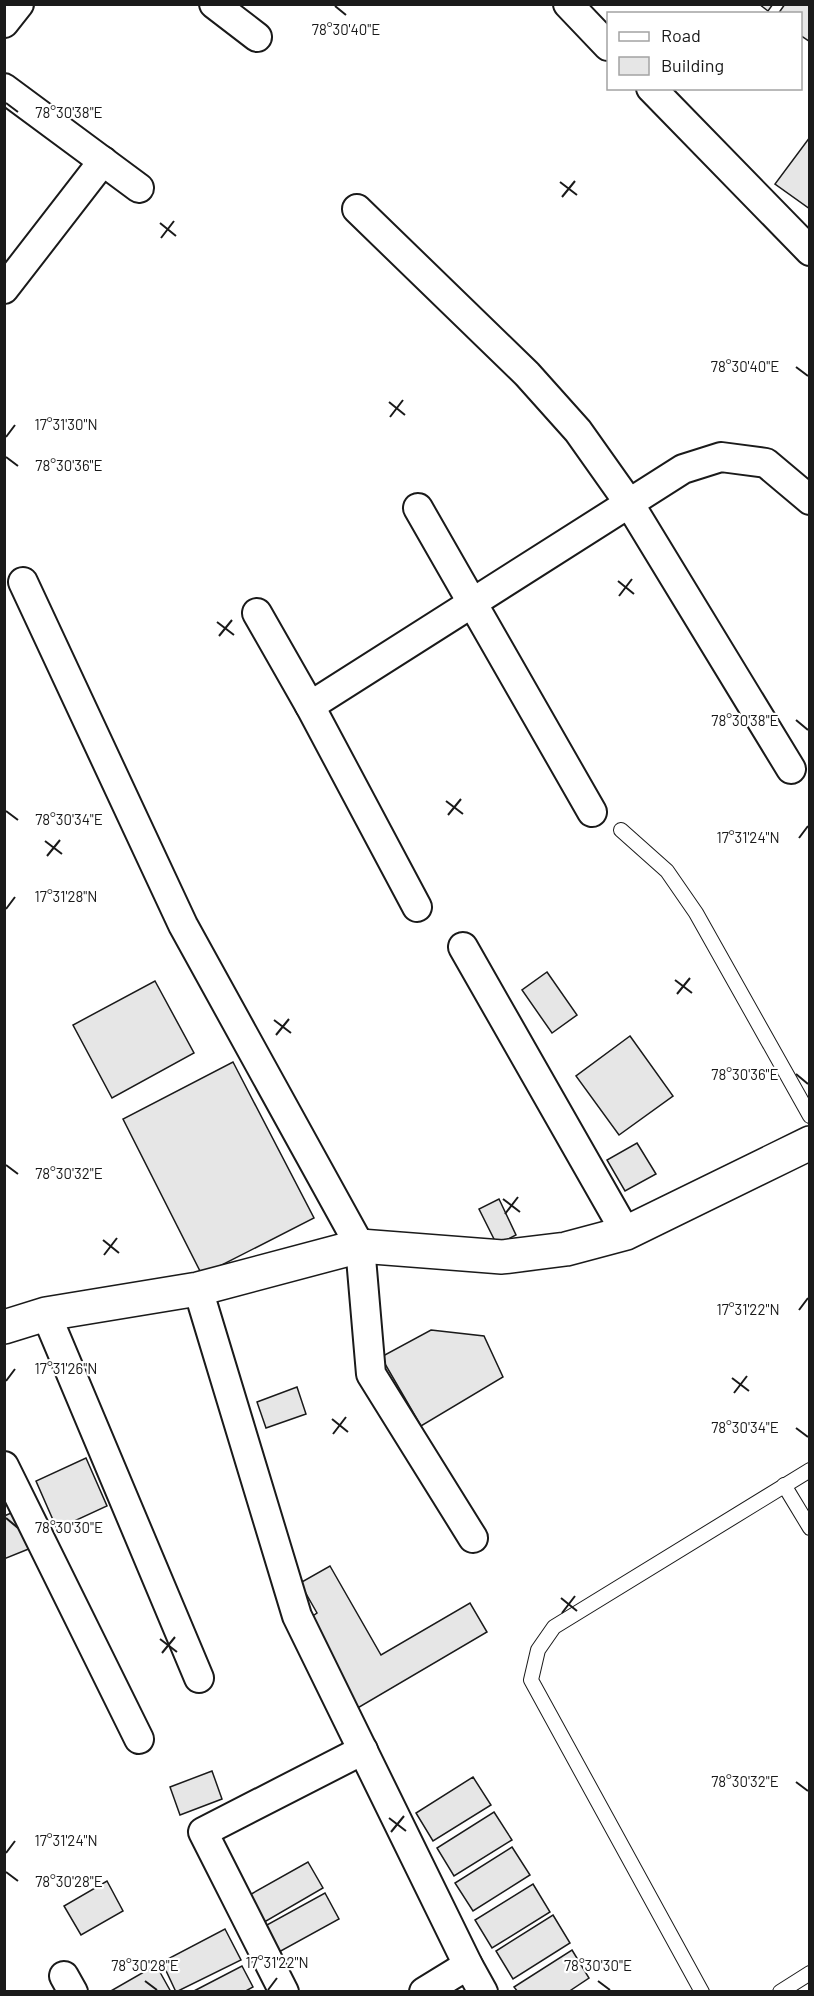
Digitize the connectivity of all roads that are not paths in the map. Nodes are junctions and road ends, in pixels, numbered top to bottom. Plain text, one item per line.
1 (19, 4) edge
2 (214, 4) edge
3 (568, 4) edge
4 (4, 23) edge
5 (257, 37) dead end
6 (607, 43) edge
7 (4, 88) edge
8 (653, 90) edge
9 (103, 161) junction
10 (139, 188) dead end
11 (357, 209) dead end
12 (810, 251) edge
13 (4, 289) edge
14 (810, 500) edge
15 (628, 503) junction
16 (418, 508) dead end
17 (23, 582) dead end
18 (471, 604) junction
19 (257, 613) dead end
20 (310, 706) junction
21 (791, 769) dead end
22 (592, 812) dead end
23 (621, 830) dead end
24 (417, 907) dead end
25 (463, 947) dead end
26 (810, 1116) edge
27 (810, 1143) edge
28 (626, 1233) junction
29 (360, 1245) junction
30 (198, 1289) junction
31 (46, 1314) junction
32 (4, 1327) edge
33 (4, 1466) edge
34 (810, 1470) edge
35 (784, 1485) junction
36 (810, 1528) edge
37 (473, 1538) dead end
38 (199, 1678) dead end
39 (139, 1739) dead end
40 (363, 1750) junction
41 (468, 1965) junction
42 (810, 1973) edge
43 (284, 1992) edge
44 (424, 1992) edge
45 (483, 1992) edge
46 (702, 1992) edge
47 (780, 1992) edge

1 - 4 street
2 - 5 street
3 - 6 street
7 - 9 street
8 - 12 street
9 - 10 street
9 - 13 street
11 - 15 street
14 - 15 street
15 - 18 street
15 - 21 street
16 - 18 street
17 - 29 street
18 - 20 street
18 - 22 street
19 - 20 street
20 - 24 street
23 - 26 lane
25 - 28 street
27 - 28 street
28 - 29 street
29 - 30 street
29 - 37 street
30 - 31 street
30 - 40 street
31 - 32 street
31 - 38 street
33 - 39 street
34 - 35 lane
35 - 36 lane
35 - 46 lane
40 - 41 street
40 - 43 street
41 - 44 street
41 - 45 street
42 - 47 lane

